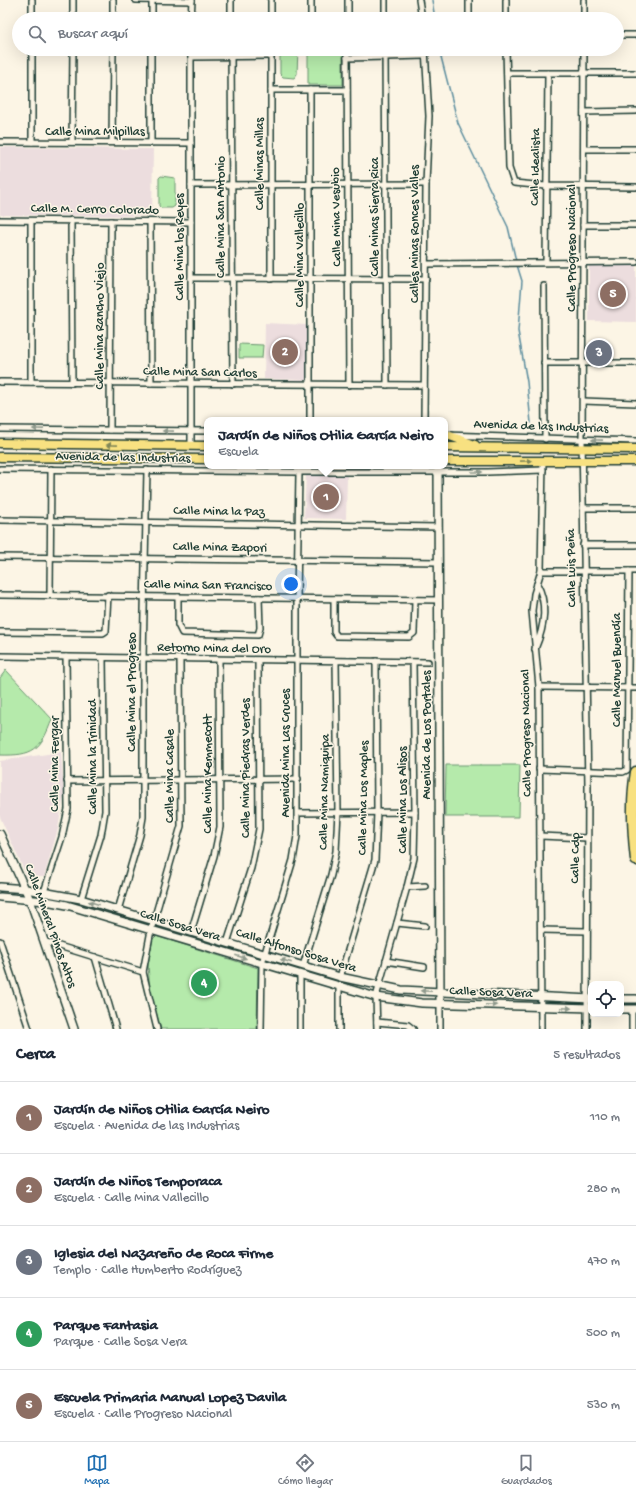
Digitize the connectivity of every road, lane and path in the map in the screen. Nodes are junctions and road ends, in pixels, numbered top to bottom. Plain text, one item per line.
1 (32, 0) edge
2 (73, 0) edge
3 (113, 0) edge
4 (136, 0) edge
5 (152, 0) edge
6 (192, 0) edge
7 (231, 0) edge
8 (271, 0) edge
9 (312, 0) edge
10 (348, 0) edge
11 (385, 0) edge
12 (419, 0) edge
13 (469, 0) edge
14 (506, 0) edge
15 (584, 0) edge
16 (32, 12) edge
17 (73, 12) edge
18 (113, 12) edge
19 (152, 12) edge
20 (192, 12) edge
21 (231, 12) edge
22 (271, 12) edge
23 (311, 12) edge
24 (348, 12) edge
25 (385, 12) edge
26 (421, 12) edge
27 (469, 12) edge
28 (506, 12) edge
29 (584, 12) edge
30 (624, 35) edge
31 (636, 35) edge
32 (32, 56) edge
33 (73, 56) edge
34 (113, 56) edge
35 (152, 56) edge
36 (191, 56) joint
37 (271, 56) joint
38 (385, 56) junction
39 (425, 56) joint
40 (506, 56) edge
41 (584, 56) edge
42 (231, 57) junction
43 (347, 58) joint
44 (548, 73) junction
45 (584, 73) junction
46 (636, 73) edge
47 (506, 74) junction
48 (271, 90) junction
49 (310, 90) junction
50 (347, 90) junction
51 (636, 111) edge
52 (584, 112) junction
53 (0, 142) edge
54 (32, 142) junction
55 (72, 142) junction
56 (112, 142) junction
57 (151, 143) junction
58 (191, 143) junction
59 (636, 149) edge
60 (584, 150) junction
61 (231, 184) junction
62 (271, 184) junction
63 (310, 184) junction
64 (347, 184) junction
65 (386, 184) junction
66 (426, 184) junction
67 (191, 185) junction
68 (546, 186) junction
69 (584, 186) junction
70 (636, 186) edge
71 (0, 220) edge
72 (71, 220) junction
73 (31, 221) junction
74 (111, 221) junction
75 (150, 222) junction
76 (191, 222) junction
77 (583, 224) junction
78 (636, 224) edge
79 (583, 261) junction
80 (546, 262) junction
81 (636, 262) edge
82 (426, 264) junction
83 (191, 278) junction
84 (232, 279) junction
85 (271, 279) junction
86 (311, 279) junction
87 (426, 279) junction
88 (349, 280) junction
89 (386, 280) junction
90 (544, 286) dead end
91 (544, 363) junction
92 (583, 363) junction
93 (636, 363) edge
94 (0, 382) edge
95 (31, 382) junction
96 (72, 383) junction
97 (112, 383) junction
98 (151, 383) junction
99 (191, 384) junction
100 (232, 384) junction
101 (310, 385) junction
102 (349, 385) junction
103 (387, 385) junction
104 (424, 385) junction
105 (582, 401) junction
106 (636, 403) edge
107 (310, 417) edge
108 (424, 417) edge
109 (0, 429) edge
110 (110, 430) junction
111 (191, 431) junction
112 (204, 431) edge
113 (448, 436) edge
114 (544, 439) junction
115 (636, 441) edge
116 (0, 443) edge
117 (582, 444) junction
118 (191, 446) junction
119 (204, 446) edge
120 (448, 447) edge
121 (481, 447) junction
122 (636, 448) edge
123 (0, 457) edge
124 (204, 459) edge
125 (448, 461) edge
126 (543, 461) junction
127 (582, 461) junction
128 (636, 461) edge
129 (0, 469) edge
130 (51, 469) junction
131 (438, 469) edge
132 (147, 470) junction
133 (543, 470) junction
134 (299, 472) junction
135 (583, 508) junction
136 (636, 508) edge
137 (0, 520) edge
138 (50, 521) junction
139 (146, 522) junction
140 (299, 524) junction
141 (439, 527) junction
142 (583, 545) junction
143 (636, 545) edge
144 (0, 557) edge
145 (50, 557) junction
146 (146, 558) junction
147 (298, 560) junction
148 (439, 562) junction
149 (540, 571) junction
150 (583, 571) junction
151 (629, 571) junction
152 (636, 571) edge
153 (537, 584) junction
154 (0, 595) edge
155 (50, 595) junction
156 (108, 595) junction
157 (144, 596) junction
158 (178, 597) junction
159 (260, 598) junction
160 (297, 599) junction
161 (334, 599) junction
162 (415, 600) junction
163 (439, 600) junction
164 (0, 632) edge
165 (535, 650) junction
166 (0, 656) edge
167 (66, 658) junction
168 (103, 658) junction
169 (142, 658) junction
170 (180, 660) junction
171 (219, 660) junction
172 (258, 660) junction
173 (297, 661) junction
174 (336, 661) junction
175 (376, 662) junction
176 (413, 662) junction
177 (428, 662) dead end
178 (539, 687) junction
179 (585, 688) junction
180 (627, 688) junction
181 (636, 688) edge
182 (539, 769) junction
183 (587, 770) junction
184 (631, 771) edge
185 (182, 780) junction
186 (219, 780) junction
187 (259, 780) junction
188 (298, 780) junction
189 (67, 781) junction
190 (106, 781) junction
191 (143, 781) junction
192 (338, 812) junction
193 (377, 812) junction
194 (415, 812) junction
195 (298, 813) junction
196 (0, 834) edge
197 (540, 836) junction
198 (587, 838) junction
199 (636, 860) edge
200 (425, 886) dead end
201 (0, 887) edge
202 (407, 887) junction
203 (26, 889) junction
204 (44, 892) junction
205 (0, 897) edge
206 (30, 900) junction
207 (81, 900) junction
208 (118, 910) junction
209 (154, 922) junction
210 (397, 923) junction
211 (425, 926) dead end
212 (151, 930) junction
213 (541, 930) junction
214 (586, 931) junction
215 (191, 932) junction
216 (0, 941) edge
217 (46, 942) junction
218 (227, 943) junction
219 (265, 955) junction
220 (95, 957) junction
221 (386, 961) junction
222 (262, 963) junction
223 (303, 966) junction
224 (424, 967) dead end
225 (143, 972) junction
226 (300, 975) junction
227 (340, 977) junction
228 (379, 986) junction
229 (339, 987) junction
230 (440, 991) junction
231 (376, 997) junction
232 (541, 997) junction
233 (588, 999) edge
234 (624, 999) edge
235 (636, 999) edge
236 (440, 1004) junction
237 (540, 1007) junction
238 (588, 1008) edge
239 (634, 1009) edge
240 (588, 1015) edge
241 (376, 1022) junction
242 (29, 1029) edge
243 (73, 1029) edge
244 (116, 1029) edge
245 (156, 1029) edge
246 (261, 1029) edge
247 (300, 1029) edge
248 (339, 1029) edge
249 (377, 1029) edge
250 (413, 1029) edge
251 (440, 1029) edge
252 (541, 1029) edge
253 (586, 1029) edge
254 (632, 1029) edge

1 - 16 street
2 - 17 street
3 - 18 street
4 - 5 street
5 - 6 street
5 - 19 street
6 - 20 street
7 - 21 street
8 - 22 street
9 - 23 street
10 - 24 street
11 - 25 street
12 - 26 street
13 - 27 street
14 - 28 street
15 - 29 street
30 - 31 street
32 - 54 street
33 - 55 street
34 - 56 street
35 - 57 street
36 - 42 street
36 - 58 street, Calle Mina los Reyes
37 - 42 street
37 - 48 street, Calle Minas Millas
38 - 39 street
38 - 43 street
38 - 65 street, Calle Minas Sierra Rica
39 - 66 street, Calles Minas Ronces Valles
40 - 47 street
41 - 45 street, Calle Progreso Nacional
42 - 61 street, Calle Mina San Antonio
43 - 50 street, Calle Mina Vesubio
44 - 45 street
44 - 47 street
44 - 68 street, Calle Idealista
45 - 46 street
45 - 52 street, Calle Progreso Nacional
47 - 68 street
48 - 49 street
48 - 62 street, Calle Minas Millas
49 - 50 street
49 - 63 street, Calle Mina Vallecillo
50 - 64 street, Calle Mina Vesubio
51 - 52 street
52 - 60 street, Calle Progreso Nacional
53 - 54 street, Calle Mina Milpillas
54 - 55 street, Calle Mina Milpillas
55 - 56 street, Calle Mina Milpillas
56 - 57 street, Calle Mina Milpillas
57 - 58 street, Calle Mina Milpillas
58 - 67 street, Calle Mina los Reyes
59 - 60 street
60 - 69 street, Calle Progreso Nacional
61 - 62 street
61 - 67 street
61 - 84 street, Calle Mina San Antonio
62 - 63 street
62 - 85 street, Calle Minas Millas
63 - 64 street
63 - 86 street, Calle Mina Vallecillo
64 - 65 street
64 - 88 street, Calle Mina Vesubio
65 - 66 street
65 - 89 street, Calle Minas Sierra Rica
66 - 82 street, Calles Minas Ronces Valles
67 - 76 street, Calle Mina los Reyes
68 - 69 street
68 - 80 street, Calle Idealista
69 - 70 street
69 - 77 street, Calle Progreso Nacional
71 - 73 street, Calle M. Cerro Colorado
72 - 73 street, Calle M. Cerro Colorado
72 - 74 street, Calle M. Cerro Colorado
72 - 96 street
73 - 95 street
74 - 75 street, Calle M. Cerro Colorado
74 - 97 street, Calle Mina Rancho Viejo
75 - 76 street, Calle M. Cerro Colorado
75 - 98 street
76 - 83 street, Calle Mina los Reyes
77 - 78 street
77 - 79 street, Calle Progreso Nacional
79 - 80 street
79 - 81 street
79 - 92 street, Calle Progreso Nacional
80 - 82 street
82 - 87 street, Calles Minas Ronces Valles
83 - 84 street
83 - 99 street, Calle Mina los Reyes
84 - 85 street
84 - 100 street, Calle Mina San Antonio
85 - 86 street
86 - 88 street
86 - 101 street, Calle Mina Vallecillo
87 - 89 street
87 - 104 street, Calles Minas Ronces Valles
88 - 89 street
88 - 102 street, Calle Mina Vesubio
89 - 103 street, Calle Minas Sierra Rica
90 - 91 street
91 - 92 street
91 - 114 street
92 - 93 street
92 - 105 street, Calle Progreso Nacional
94 - 95 street, Calle Mina San Carlos
95 - 96 street, Calle Mina San Carlos
96 - 97 street, Calle Mina San Carlos
97 - 98 street, Calle Mina San Carlos
97 - 110 street, Calle Mina Rancho Viejo
98 - 99 street, Calle Mina San Carlos
99 - 100 street, Calle Mina San Carlos
99 - 111 street, Calle Mina los Reyes
100 - 101 street, Calle Mina San Carlos
101 - 102 street, Calle Mina San Carlos
101 - 107 street, Calle Mina Vallecillo
102 - 103 street, Calle Mina San Carlos
103 - 104 street, Calle Mina San Carlos
104 - 108 street, Calles Minas Ronces Valles
105 - 106 street
105 - 117 street, Calle Progreso Nacional
110 -> 109 street
111 -> 110 street
111 - 112 street
111 - 118 street, Calle Mina los Reyes
113 - 114 street, Avenida de las Industrias
113 - 121 main road
114 - 117 street, Avenida de las Industrias
115 -> 117 street, Avenida de las Industrias
118 -> 116 main road, Avenida de las Industrias
117 - 121 main road, Avenida de las Industrias
117 - 122 main road, Avenida de las Industrias
117 - 127 street, Calle Luis Peña
118 - 119 main road, Avenida de las Industrias
120 - 121 main road, Avenida de las Industrias
123 - 124 main road, Avenida de las Industrias
125 -> 126 main road
126 - 127 main road
126 - 133 street, Calle Progreso Nacional
127 - 128 main road
127 - 135 street, Calle Luis Peña
129 - 130 street, Avenida de las Industrias
130 - 132 street, Avenida de las Industrias
130 - 138 street
131 -> 133 street, Avenida de las Industrias
131 - 134 street, Avenida de las Industrias
131 - 141 main road, Avenida de Los Portales
132 - 134 street, Avenida de las Industrias
132 - 139 street, Calle Mina el Progreso
133 - 149 street, Calle Progreso Nacional
134 - 140 street, Avenida Mina Las Cruces
135 - 136 street
135 - 142 street, Calle Luis Peña
137 - 138 street, Calle Mina la Paz
138 - 139 street, Calle Mina la Paz
138 - 145 street
139 - 140 street, Calle Mina la Paz
139 - 146 street, Calle Mina el Progreso
140 - 141 street, Calle Mina la Paz
140 - 147 street, Avenida Mina Las Cruces
141 - 148 main road, Avenida de Los Portales
142 - 143 street
142 - 150 street, Calle Luis Peña
144 - 145 street, Calle Mina Zapori
145 - 146 street, Calle Mina Zapori
145 - 155 street
146 - 147 street, Calle Mina Zapori
146 - 157 street, Calle Mina el Progreso
147 - 148 street, Calle Mina Zapori
147 - 160 street, Avenida Mina Las Cruces
148 - 163 main road, Avenida de Los Portales
149 - 150 street
149 - 153 street, Calle Progreso Nacional
150 - 151 street
150 - 179 street, Calle Luis Peña
151 - 152 street
151 - 180 street, Calle Manuel Buendía
153 - 165 street, Calle Progreso Nacional
153 - 165 street
154 - 155 street, Calle Mina San Francisco
155 - 156 street, Calle Mina San Francisco
156 - 157 street, Calle Mina San Francisco
156 - 164 street
157 - 158 street, Calle Mina San Francisco
157 - 169 street, Calle Mina el Progreso
158 - 159 street, Calle Mina San Francisco
158 - 159 street
159 - 160 street, Calle Mina San Francisco
160 - 161 street, Calle Mina San Francisco
160 - 173 street, Avenida Mina Las Cruces
161 - 162 street, Calle Mina San Francisco
161 - 162 street
162 - 163 street, Calle Mina San Francisco
163 - 230 main road, Avenida de Los Portales
165 - 178 street, Calle Progreso Nacional
166 - 167 street, Retorno Mina del Oro
167 - 168 street, Retorno Mina del Oro
167 - 189 street, Calle Mina Fergar
168 - 169 street, Retorno Mina del Oro
168 - 190 street, Calle Mina la Trinidad
169 - 170 street, Retorno Mina del Oro
169 - 191 street, Calle Mina el Progreso
170 - 171 street, Retorno Mina del Oro
170 - 185 street, Calle Mina Casale
171 - 172 street, Retorno Mina del Oro
171 - 186 street, Calle Mina Kemmecott
172 - 173 street, Retorno Mina del Oro
172 - 187 street, Calle Mina Piedras Verdes
173 - 174 street, Retorno Mina del Oro
173 - 188 street, Avenida Mina Las Cruces
174 - 175 street, Retorno Mina del Oro
174 - 192 street, Calle Mina Namiquipa
175 - 176 street, Retorno Mina del Oro
175 - 193 street, Calle Mina Los Maples
176 - 177 street, Retorno Mina del Oro
176 - 194 street, Calle Mina Los Alisos
178 - 179 street
178 - 182 street, Calle Progreso Nacional
179 - 180 street
179 - 183 street, Calle Cdp
180 - 181 street
180 - 184 street, Calle Manuel Buendía
182 - 183 street
182 - 197 street, Calle Progreso Nacional
183 - 184 street
183 - 198 street, Calle Cdp
184 - 199 highway
185 - 186 street
185 - 191 street
185 - 209 street, Calle Mina Casale
186 - 187 street
186 - 215 street, Calle Mina Kemmecott
187 - 188 street
187 - 218 street, Calle Mina Piedras Verdes
188 - 195 street, Avenida Mina Las Cruces
189 - 190 street
189 - 204 street, Calle Mina Fergar
190 - 191 street
190 - 207 street, Calle Mina la Trinidad
191 - 208 street, Calle Mina el Progreso
192 - 193 street
192 - 195 street
192 - 223 street, Calle Mina Namiquipa
193 - 194 street
193 - 227 street, Calle Mina Los Maples
194 - 202 street, Calle Mina Los Alisos
195 - 219 street, Avenida Mina Las Cruces
196 - 203 main road, Calle Mineral Pinos Altos
197 - 198 street
197 - 213 street, Calle Progreso Nacional
198 - 214 street, Calle Cdp
200 - 202 street
201 - 203 main road, Calle Alfonso Sosa Vera
202 - 210 street, Calle Mina Los Alisos
203 - 204 main road, Calle Alfonso Sosa Vera
203 - 206 main road, Calle Mineral Pinos Altos
204 - 207 main road, Calle Alfonso Sosa Vera
205 - 206 main road, Calle Sosa Vera
206 - 212 main road, Calle Sosa Vera
206 - 217 main road, Calle Mineral Pinos Altos
208 -> 207 main road, Calle Alfonso Sosa Vera
208 - 209 main road, Calle Alfonso Sosa Vera
209 - 212 street, Calle Mina Casale
209 - 215 main road, Calle Alfonso Sosa Vera
210 - 211 street
210 - 221 street, Calle Mina Los Alisos
212 -> 222 main road, Calle Sosa Vera
212 - 225 street, Calle Mina Casale
213 - 214 street
213 - 232 street, Calle Progreso Nacional
214 - 233 street, Calle Cdp
215 - 218 main road, Calle Alfonso Sosa Vera
216 - 242 street
217 - 220 street
217 - 243 main road, Calle Mineral Pinos Altos
218 - 219 main road, Calle Alfonso Sosa Vera
219 - 222 street, Avenida Mina Las Cruces
223 -> 219 main road, Calle Alfonso Sosa Vera
220 - 225 street
220 - 244 street
221 - 224 street
221 - 228 street, Calle Mina Los Alisos
222 - 226 main road, Calle Sosa Vera
222 - 246 street, Avenida Mina Las Cruces
223 - 227 main road, Calle Alfonso Sosa Vera
225 - 245 street, Calle Mina Casale
226 - 229 main road, Calle Sosa Vera
226 - 247 street
227 - 228 main road, Calle Alfonso Sosa Vera
230 -> 228 main road, Calle Alfonso Sosa Vera
228 - 231 street, Calle Mina Los Alisos
229 - 231 main road, Calle Sosa Vera
229 - 248 street
230 - 232 main road, Calle Alfonso Sosa Vera
230 - 236 main road, Avenida de Los Portales
231 - 236 main road, Calle Sosa Vera
231 - 241 street, Calle Mina Los Alisos
232 - 233 main road, Calle Alfonso Sosa Vera
232 - 237 street, Calle Progreso Nacional
234 - 235 main road
236 -> 237 main road, Calle Sosa Vera
236 - 251 street
237 -> 238 main road
237 - 252 street, Calle Progreso Nacional
239 - 254 street
240 - 253 street, Calle Cdp
241 - 249 street, Calle Mina Los Alisos
241 - 250 street

